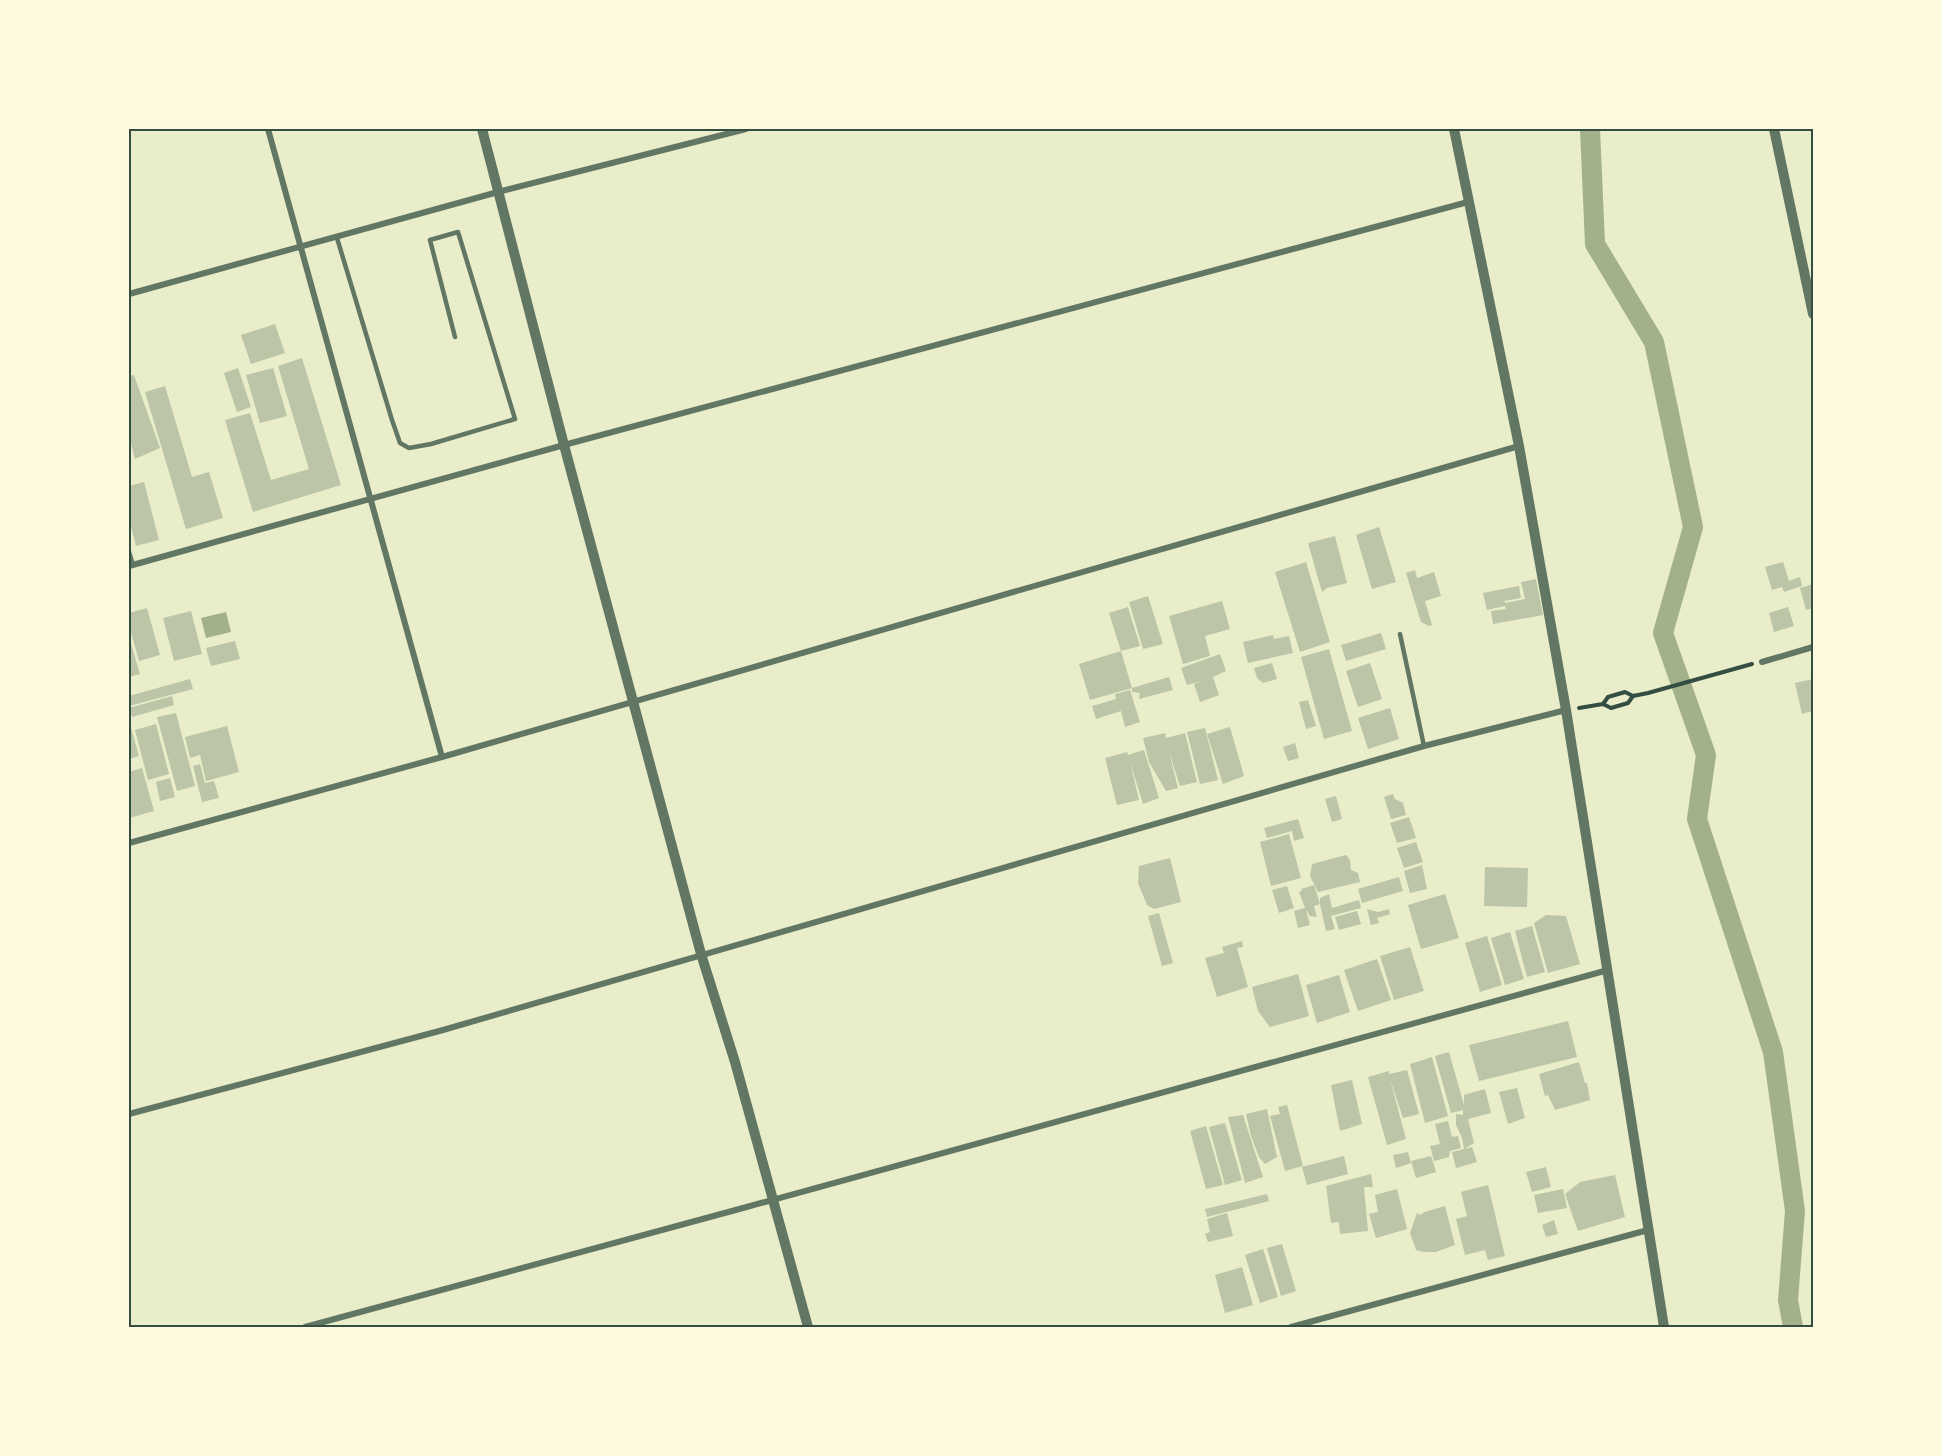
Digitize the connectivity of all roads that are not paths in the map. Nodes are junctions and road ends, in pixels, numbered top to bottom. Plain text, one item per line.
1 (268, 129) edge
2 (482, 129) edge
3 (746, 129) edge
4 (1454, 129) edge
5 (1774, 129) edge
6 (498, 192) junction
7 (1468, 202) junction
8 (337, 237) junction
9 (301, 246) junction
10 (129, 294) edge
11 (1813, 314) edge
12 (455, 337) dead end
13 (564, 445) junction
14 (1519, 446) junction
15 (370, 499) junction
16 (129, 552) edge
17 (131, 566) edge
18 (1400, 634) dead end
19 (1813, 647) edge
20 (1762, 662) road end
21 (632, 702) junction
22 (1566, 710) junction
23 (1424, 746) junction
24 (442, 757) junction
25 (129, 843) edge
26 (701, 954) junction
27 (1608, 970) junction
28 (129, 1114) edge
29 (773, 1200) junction
30 (1648, 1230) junction
31 (305, 1327) edge
32 (808, 1327) edge
33 (1291, 1327) edge
34 (1665, 1327) edge

1 - 9 street
2 - 6 street
3 - 6 street
4 - 7 street
5 - 11 street
6 - 8 street
6 - 13 street
7 - 13 street
7 - 14 street
8 - 9 street
8 - 12 lane
9 - 10 street
9 - 15 street
13 - 15 street
13 - 21 street
14 - 21 street
14 - 22 street
15 - 17 street
15 - 24 street
16 - 17 lane
18 - 23 lane
19 - 20 street
21 - 24 street
21 - 26 street
22 - 23 street
22 - 27 street
23 - 26 street
24 - 25 street
26 - 28 street
26 - 29 street
27 - 29 street
27 - 30 street
29 - 31 street
29 - 32 street
30 - 33 street
30 - 34 street

